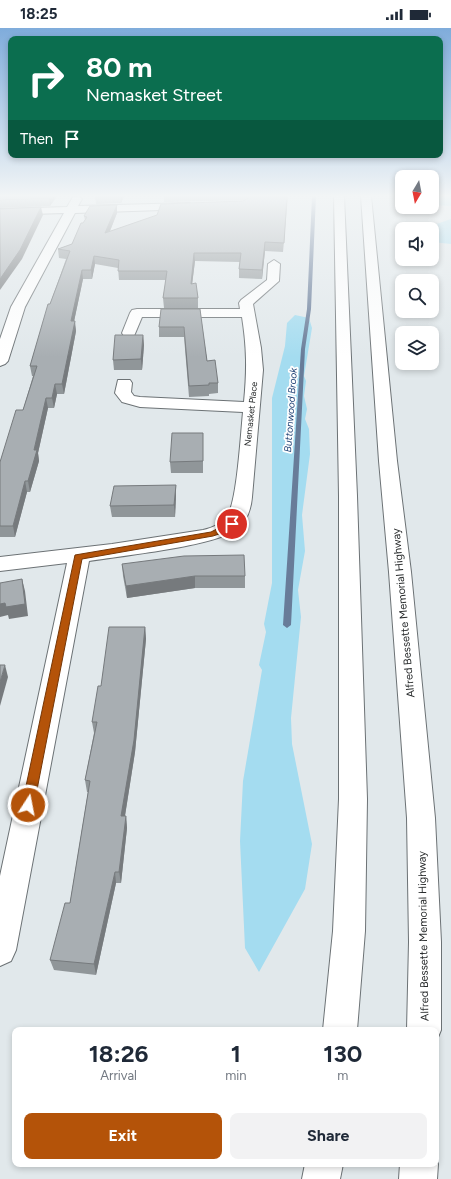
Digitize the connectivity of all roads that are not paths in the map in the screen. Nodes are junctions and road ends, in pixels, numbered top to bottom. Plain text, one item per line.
1 (49, 250) edge
2 (341, 250) edge
3 (371, 250) edge
4 (274, 264) dead end
5 (247, 308) junction
6 (129, 333) edge
7 (0, 361) edge
8 (124, 383) dead end
9 (252, 407) junction
10 (78, 557) junction
11 (0, 564) edge
12 (0, 950) edge
13 (340, 1027) edge
14 (424, 1027) edge
15 (323, 1167) edge
16 (419, 1167) edge
17 (321, 1179) edge
18 (418, 1179) edge

1 - 7 main road
2 - 13 main road
3 - 14 main road, Alfred Bessette Memorial Highway
4 - 5 main road
5 - 6 main road
5 - 9 main road, Nemasket Place
8 - 9 main road
9 - 10 main road, Nemasket Place
10 - 11 main road
10 - 12 main road
15 - 17 main road
16 - 18 main road

